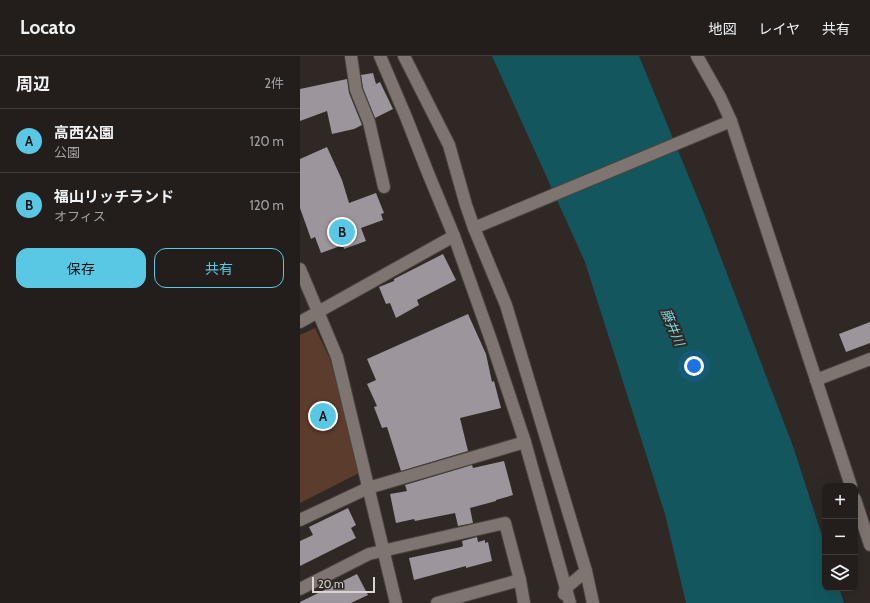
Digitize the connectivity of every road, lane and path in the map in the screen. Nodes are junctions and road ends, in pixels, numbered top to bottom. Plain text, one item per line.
1 (351, 56) edge
2 (380, 56) edge
3 (404, 56) edge
4 (697, 56) edge
5 (731, 121) junction
6 (384, 187) dead end
7 (474, 228) junction
8 (454, 236) junction
9 (300, 269) edge
10 (318, 312) junction
11 (300, 322) edge
12 (870, 359) edge
13 (816, 380) junction
14 (525, 442) junction
15 (850, 483) edge
16 (368, 488) junction
17 (858, 506) edge
18 (300, 520) edge
19 (868, 529) edge
20 (870, 545) edge
21 (383, 551) junction
22 (586, 571) junction
23 (520, 580) junction
24 (566, 588) junction
25 (300, 589) edge
26 (396, 603) edge
27 (437, 603) edge
28 (524, 603) edge
29 (562, 603) edge
30 (570, 603) edge
31 (593, 603) edge

1 - 6 street
2 - 8 street
3 - 7 street
4 - 5 street
5 - 7 street
5 - 13 street
7 - 22 street
8 - 10 street
8 - 14 street
9 - 10 street
10 - 11 street
10 - 16 street
12 - 13 street
13 - 15 street
14 - 16 street
14 - 24 street
16 - 18 street
16 - 21 street
17 - 19 street
19 - 20 street
21 - 23 street
21 - 25 street
21 - 26 street
22 - 24 street
22 - 31 street
23 - 27 street
23 - 28 street
24 - 29 street
24 - 30 street

